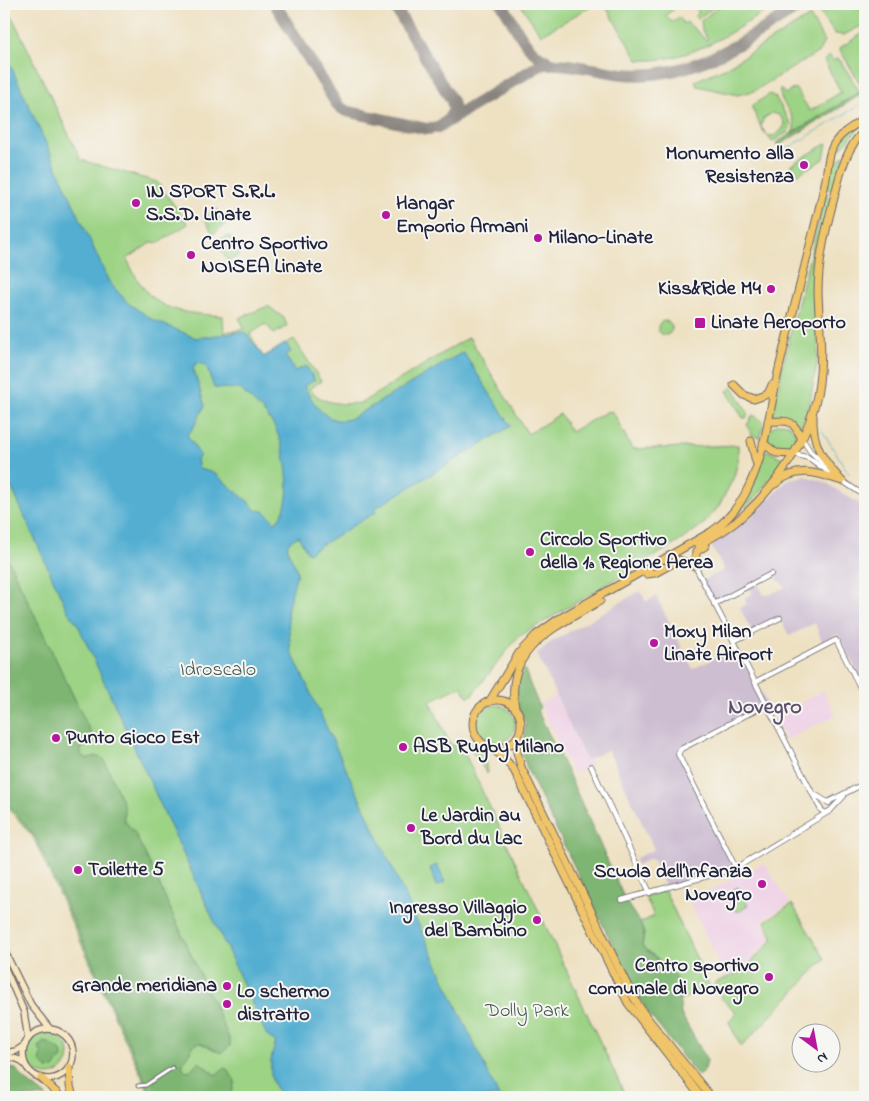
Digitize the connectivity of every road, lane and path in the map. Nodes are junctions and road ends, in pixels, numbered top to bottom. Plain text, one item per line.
1 (865, 118) edge
2 (863, 132) edge
3 (822, 196) junction
4 (834, 201) junction
5 (779, 366) junction
6 (734, 385) dead end
7 (814, 408) junction
8 (768, 421) junction
9 (802, 437) junction
10 (751, 441) dead end
11 (762, 443) junction
12 (792, 454) junction
13 (755, 472) junction
14 (842, 481) junction
15 (865, 496) edge
16 (757, 501) junction
17 (730, 527) junction
18 (695, 566) junction
19 (647, 574) junction
20 (772, 574) dead end
21 (714, 604) junction
22 (780, 618) dead end
23 (734, 641) junction
24 (756, 682) junction
25 (865, 697) edge
26 (489, 702) junction
27 (767, 704) junction
28 (515, 708) junction
29 (517, 737) junction
30 (490, 747) junction
31 (591, 766) dead end
32 (865, 783) edge
33 (851, 790) junction
34 (812, 794) junction
35 (827, 802) junction
36 (821, 810) junction
37 (829, 811) junction
38 (808, 825) junction
39 (736, 868) junction
40 (650, 893) junction
41 (622, 900) dead end
42 (4, 950) edge
43 (4, 966) edge
44 (50, 1029) junction
45 (26, 1042) junction
46 (4, 1054) edge
47 (69, 1067) junction
48 (172, 1068) dead end
49 (28, 1069) junction
50 (41, 1078) junction
51 (138, 1086) dead end
52 (61, 1097) edge
53 (73, 1097) edge
54 (701, 1097) edge
55 (710, 1097) edge

1 - 3 main road
2 - 4 main road
3 - 4 main road
3 - 5 main road
4 - 7 main road
5 - 6 main road
5 - 8 main road
7 - 9 main road
7 - 14 main road
8 - 9 main road
8 - 11 main road
9 - 12 main road
9 - 14 street
10 - 13 main road
11 - 12 main road
11 - 13 main road
12 - 14 street
12 - 16 main road
13 - 26 main road
14 - 15 street
14 - 16 main road
16 - 17 main road
17 - 18 main road
17 - 19 main road
18 - 19 main road
18 - 21 street
19 - 28 main road
20 - 21 street
21 - 23 street
22 - 23 street
23 - 24 street
24 - 25 street
24 - 27 street
26 - 28 main road
26 - 30 main road
27 - 34 street
27 - 39 street
28 - 29 main road
29 - 30 main road
29 - 55 main road
30 - 54 main road
31 - 40 street
32 - 33 street
33 - 35 street
33 - 37 street
34 - 35 street
34 - 36 street
35 - 36 street
35 - 37 street
36 - 37 street
36 - 38 street
37 - 38 street
38 - 39 street
39 - 40 street
40 - 41 street
42 - 44 main road
43 - 45 main road
44 - 45 main road
44 - 47 main road
45 - 46 main road
45 - 49 main road
46 - 49 main road
47 - 50 main road
47 - 53 main road
48 - 51 street
49 - 50 main road
50 - 52 main road

